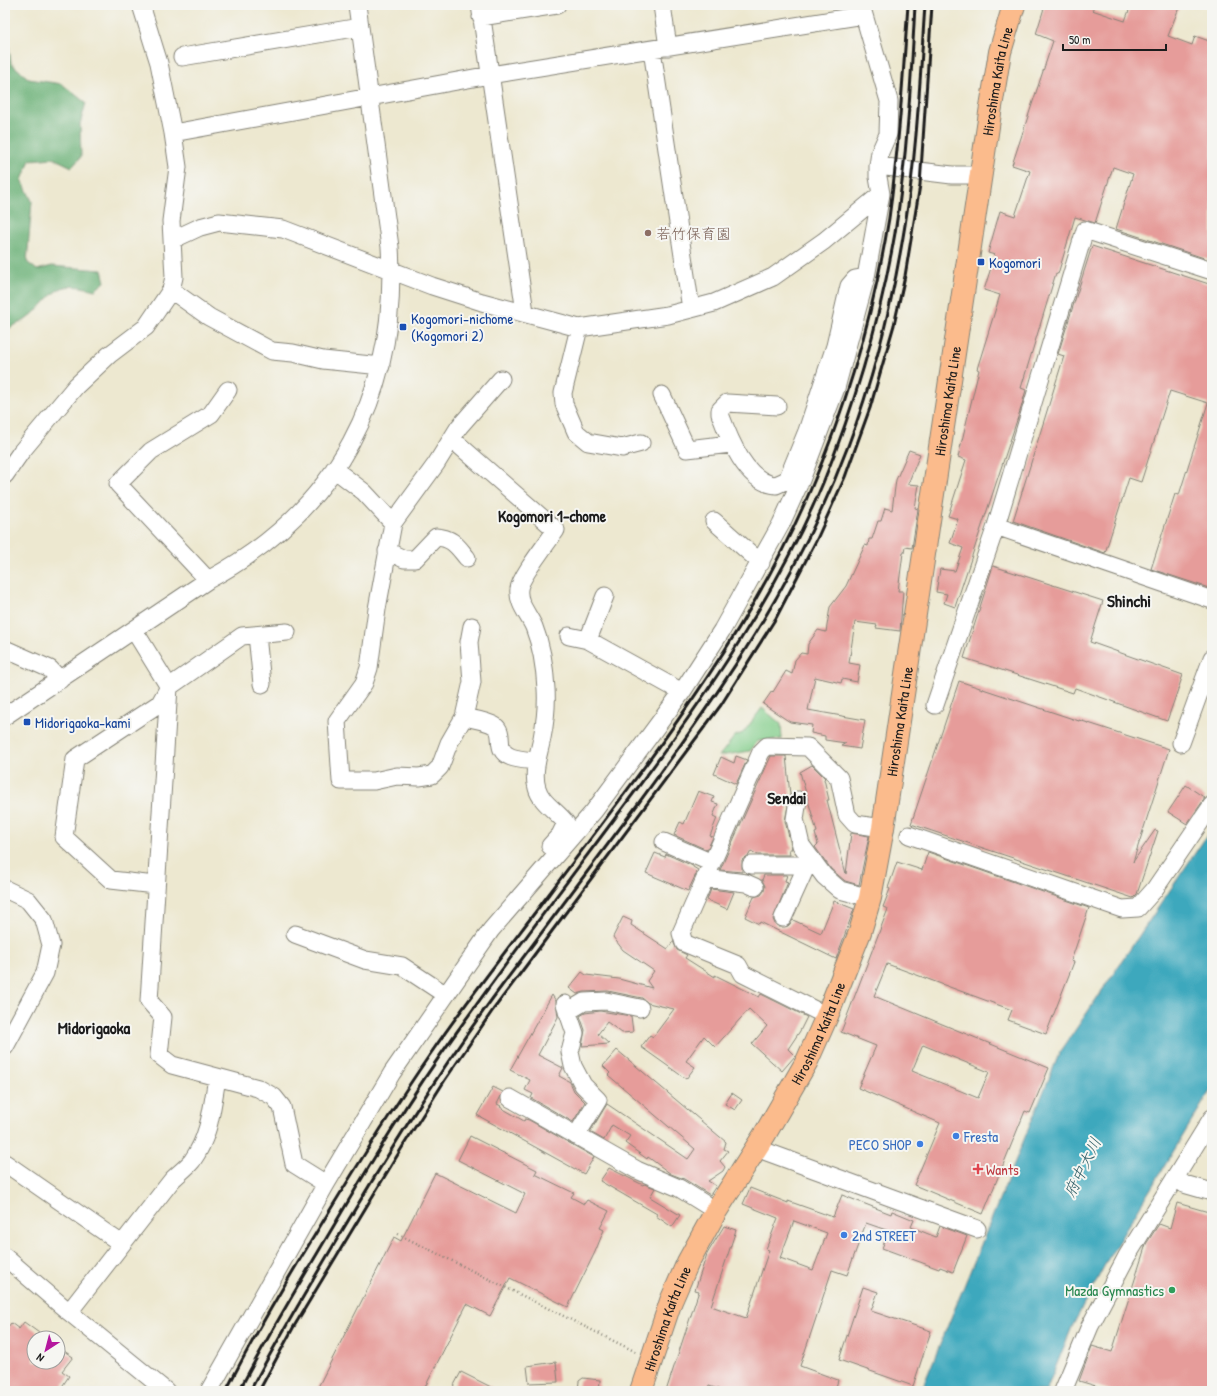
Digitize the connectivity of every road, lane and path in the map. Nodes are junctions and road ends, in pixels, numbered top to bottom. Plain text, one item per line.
1 (141, 5) edge
2 (358, 5) edge
3 (557, 5) edge
4 (662, 5) edge
5 (1014, 5) edge
6 (862, 10) edge
7 (481, 11) edge
8 (360, 27) junction
9 (660, 48) junction
10 (182, 57) dead end
11 (490, 76) junction
12 (371, 96) junction
13 (173, 133) junction
14 (878, 166) junction
15 (981, 175) junction
16 (881, 194) junction
17 (172, 240) junction
18 (391, 271) junction
19 (1212, 271) edge
20 (866, 277) junction
21 (171, 290) junction
22 (691, 309) junction
23 (525, 312) junction
24 (579, 328) junction
25 (381, 366) junction
26 (501, 379) dead end
27 (228, 390) dead end
28 (662, 395) dead end
29 (777, 406) dead end
30 (452, 439) junction
31 (640, 443) dead end
32 (731, 444) junction
33 (334, 469) junction
34 (5, 475) edge
35 (714, 521) dead end
36 (393, 522) junction
37 (996, 526) junction
38 (387, 551) junction
39 (467, 558) dead end
40 (761, 563) junction
41 (208, 580) junction
42 (605, 596) dead end
43 (1212, 600) edge
44 (472, 626) dead end
45 (134, 630) junction
46 (287, 632) dead end
47 (257, 635) junction
48 (569, 636) dead end
49 (588, 640) junction
50 (5, 649) edge
51 (1212, 658) edge
52 (60, 680) junction
53 (262, 684) dead end
54 (169, 687) junction
55 (682, 692) junction
56 (935, 705) dead end
57 (5, 716) edge
58 (464, 717) junction
59 (1181, 743) dead end
60 (536, 761) junction
61 (798, 800) dead end
62 (1212, 805) edge
63 (883, 828) junction
64 (909, 835) dead end
65 (664, 842) dead end
66 (810, 863) junction
67 (751, 865) dead end
68 (545, 867) junction
69 (709, 870) junction
70 (155, 885) junction
71 (755, 887) dead end
72 (5, 889) edge
73 (870, 898) junction
74 (783, 918) dead end
75 (295, 934) dead end
76 (446, 995) junction
77 (640, 1008) dead end
78 (827, 1016) junction
79 (5, 1046) edge
80 (217, 1078) junction
81 (510, 1098) dead end
82 (1212, 1118) edge
83 (576, 1136) junction
84 (757, 1146) junction
85 (5, 1163) edge
86 (1175, 1178) junction
87 (326, 1184) junction
88 (1212, 1192) edge
89 (716, 1211) junction
90 (977, 1229) dead end
91 (398, 1234) dead end
92 (122, 1244) junction
93 (5, 1257) edge
94 (70, 1312) junction
95 (650, 1358) junction
96 (166, 1391) edge
97 (209, 1391) edge
98 (641, 1391) edge
99 (1063, 1391) edge

1 - 13 street
2 - 8 street
3 - 7 street
4 - 9 street
5 - 15 main road, Hiroshima Kaita Line
6 - 9 street
6 - 14 street
7 - 11 street
8 - 10 street
8 - 12 street
9 - 11 street
9 - 22 street
11 - 12 street
11 - 23 street
12 - 13 street
12 - 18 street
13 - 17 street
14 - 15 street
14 - 16 street
15 - 63 main road, Hiroshima Kaita Line
16 - 20 street
16 - 22 street
17 - 18 street
17 - 21 street
18 - 23 street
18 - 25 street
19 - 37 street
20 - 32 street
20 - 40 street
21 - 25 street
21 - 34 street
22 - 24 street
23 - 24 street
24 - 31 street
25 - 33 street
26 - 30 street
27 - 41 street
28 - 32 street
29 - 32 street
30 - 36 street
30 - 60 street
33 - 36 street
33 - 41 street
35 - 40 street
36 - 38 street
37 - 43 street
37 - 56 street
38 - 39 street
38 - 58 street
40 - 55 street
41 - 45 street
42 - 49 street
44 - 58 street
45 - 52 street
45 - 54 street
46 - 47 street
47 - 53 street
47 - 54 street
48 - 49 street
49 - 55 street
50 - 52 street
51 - 59 street
52 - 57 street
54 - 70 street
54 - 70 street
55 - 68 street
58 - 60 street
60 - 68 street
61 - 66 street
62 - 64 street
63 - 69 street
63 - 73 main road, Hiroshima Kaita Line
65 - 69 street
66 - 67 street
66 - 73 street
66 - 74 street
68 - 76 street
69 - 71 street
69 - 78 street
70 - 80 street
72 - 79 street
73 - 78 main road, Hiroshima Kaita Line
75 - 76 street
76 - 87 street
77 - 83 street
78 - 84 main road, Hiroshima Kaita Line
80 - 87 street
80 - 92 street
81 - 83 street
82 - 86 street
83 - 89 street
84 - 89 main road, Hiroshima Kaita Line
84 - 90 street
85 - 92 street
86 - 88 street
86 - 99 street
87 - 97 street
89 - 95 main road, Hiroshima Kaita Line
91 - 95 path
92 - 94 street
93 - 94 street
94 - 96 street
95 - 98 main road, Hiroshima Kaita Line

